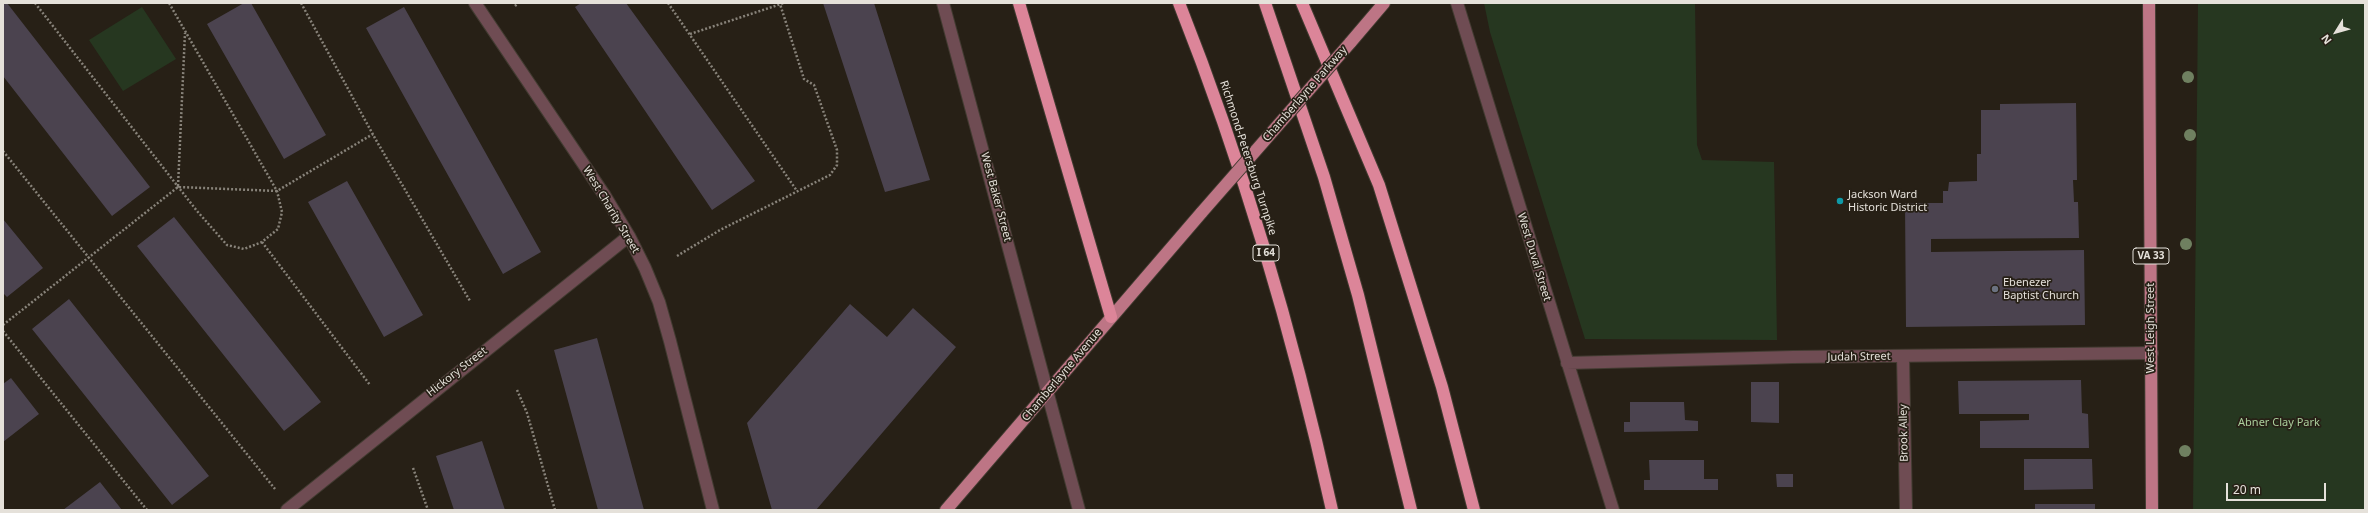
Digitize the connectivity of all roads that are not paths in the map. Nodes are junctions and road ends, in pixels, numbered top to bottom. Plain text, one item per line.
1 (475, 3) edge
2 (943, 3) edge
3 (1019, 3) edge
4 (1179, 3) edge
5 (1265, 3) edge
6 (1302, 3) edge
7 (1384, 3) edge
8 (1457, 3) edge
9 (2149, 3) edge
10 (630, 236) junction
11 (1178, 240) joint
12 (1111, 317) junction
13 (2152, 353) junction
14 (1903, 356) junction
15 (1567, 363) junction
16 (1048, 391) junction
17 (287, 510) edge
18 (713, 510) edge
19 (946, 510) edge
20 (1079, 510) edge
21 (1332, 510) edge
22 (1411, 510) edge
23 (1474, 510) edge
24 (1613, 510) edge
25 (1906, 510) edge
26 (2152, 510) edge

1 - 10 street, West Charity Street
2 - 16 street, West Baker Street
3 - 12 highway
4 - 21 highway, Richmond-Petersburg Turnpike / I 64
5 - 22 highway
6 - 23 highway
7 - 11 main road, Chamberlayne Parkway, bridge
8 - 15 street, West Duval Street
9 - 13 main road, West Leigh Street / VA 33
10 - 17 street, Hickory Street
10 - 18 street, West Charity Street
11 - 12 main road, Chamberlayne Avenue
12 - 16 main road, Chamberlayne Avenue
13 - 14 street, Judah Street
13 - 26 main road, West Leigh Street / VA 33
14 - 15 street, Judah Street
14 - 25 street, Brook Alley
15 - 24 street, West Duval Street
16 - 19 main road, Chamberlayne Avenue
16 - 20 street, West Baker Street

